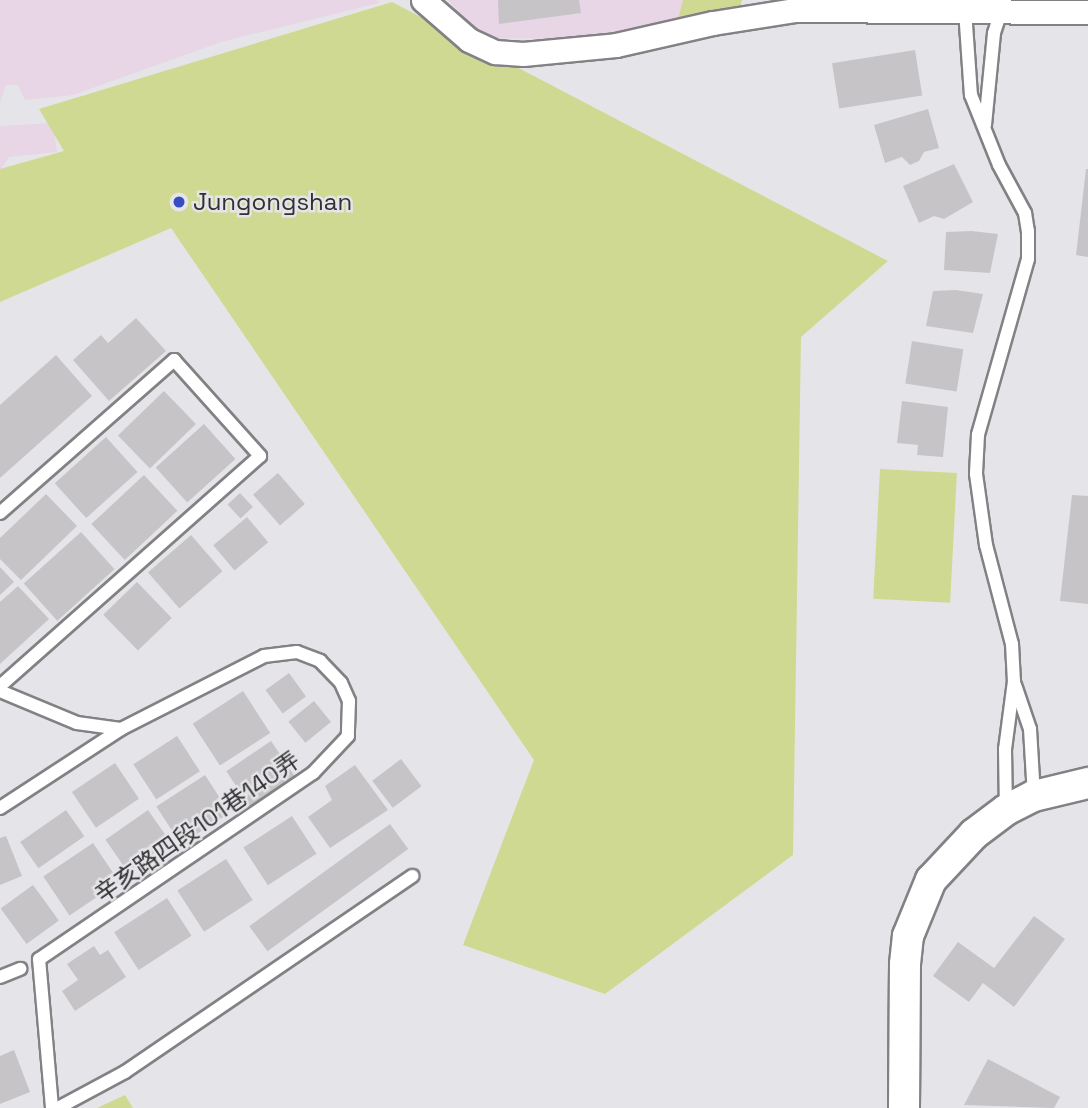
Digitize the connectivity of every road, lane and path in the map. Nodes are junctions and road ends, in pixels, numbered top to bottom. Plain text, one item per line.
1 (423, 0) edge
2 (1000, 6) edge
3 (965, 10) junction
4 (1088, 12) edge
5 (985, 125) junction
6 (0, 513) edge
7 (1014, 681) junction
8 (0, 689) edge
9 (121, 729) junction
10 (1088, 783) edge
11 (1034, 796) junction
12 (0, 808) edge
13 (1006, 810) junction
14 (412, 876) dead end
15 (20, 969) dead end
16 (0, 977) edge
17 (52, 1108) edge
18 (58, 1108) edge
19 (904, 1108) edge

1 - 3 street
2 - 3 street
2 - 4 street
2 - 5 lane
3 - 5 lane
5 - 7 lane
6 - 8 lane
7 - 11 lane
7 - 13 lane
8 - 9 lane
9 - 12 lane, 辛亥路四段101巷140弄
9 - 17 lane, 辛亥路四段101巷140弄
10 - 11 street
11 - 13 street
13 - 19 street
14 - 18 lane
15 - 16 lane

